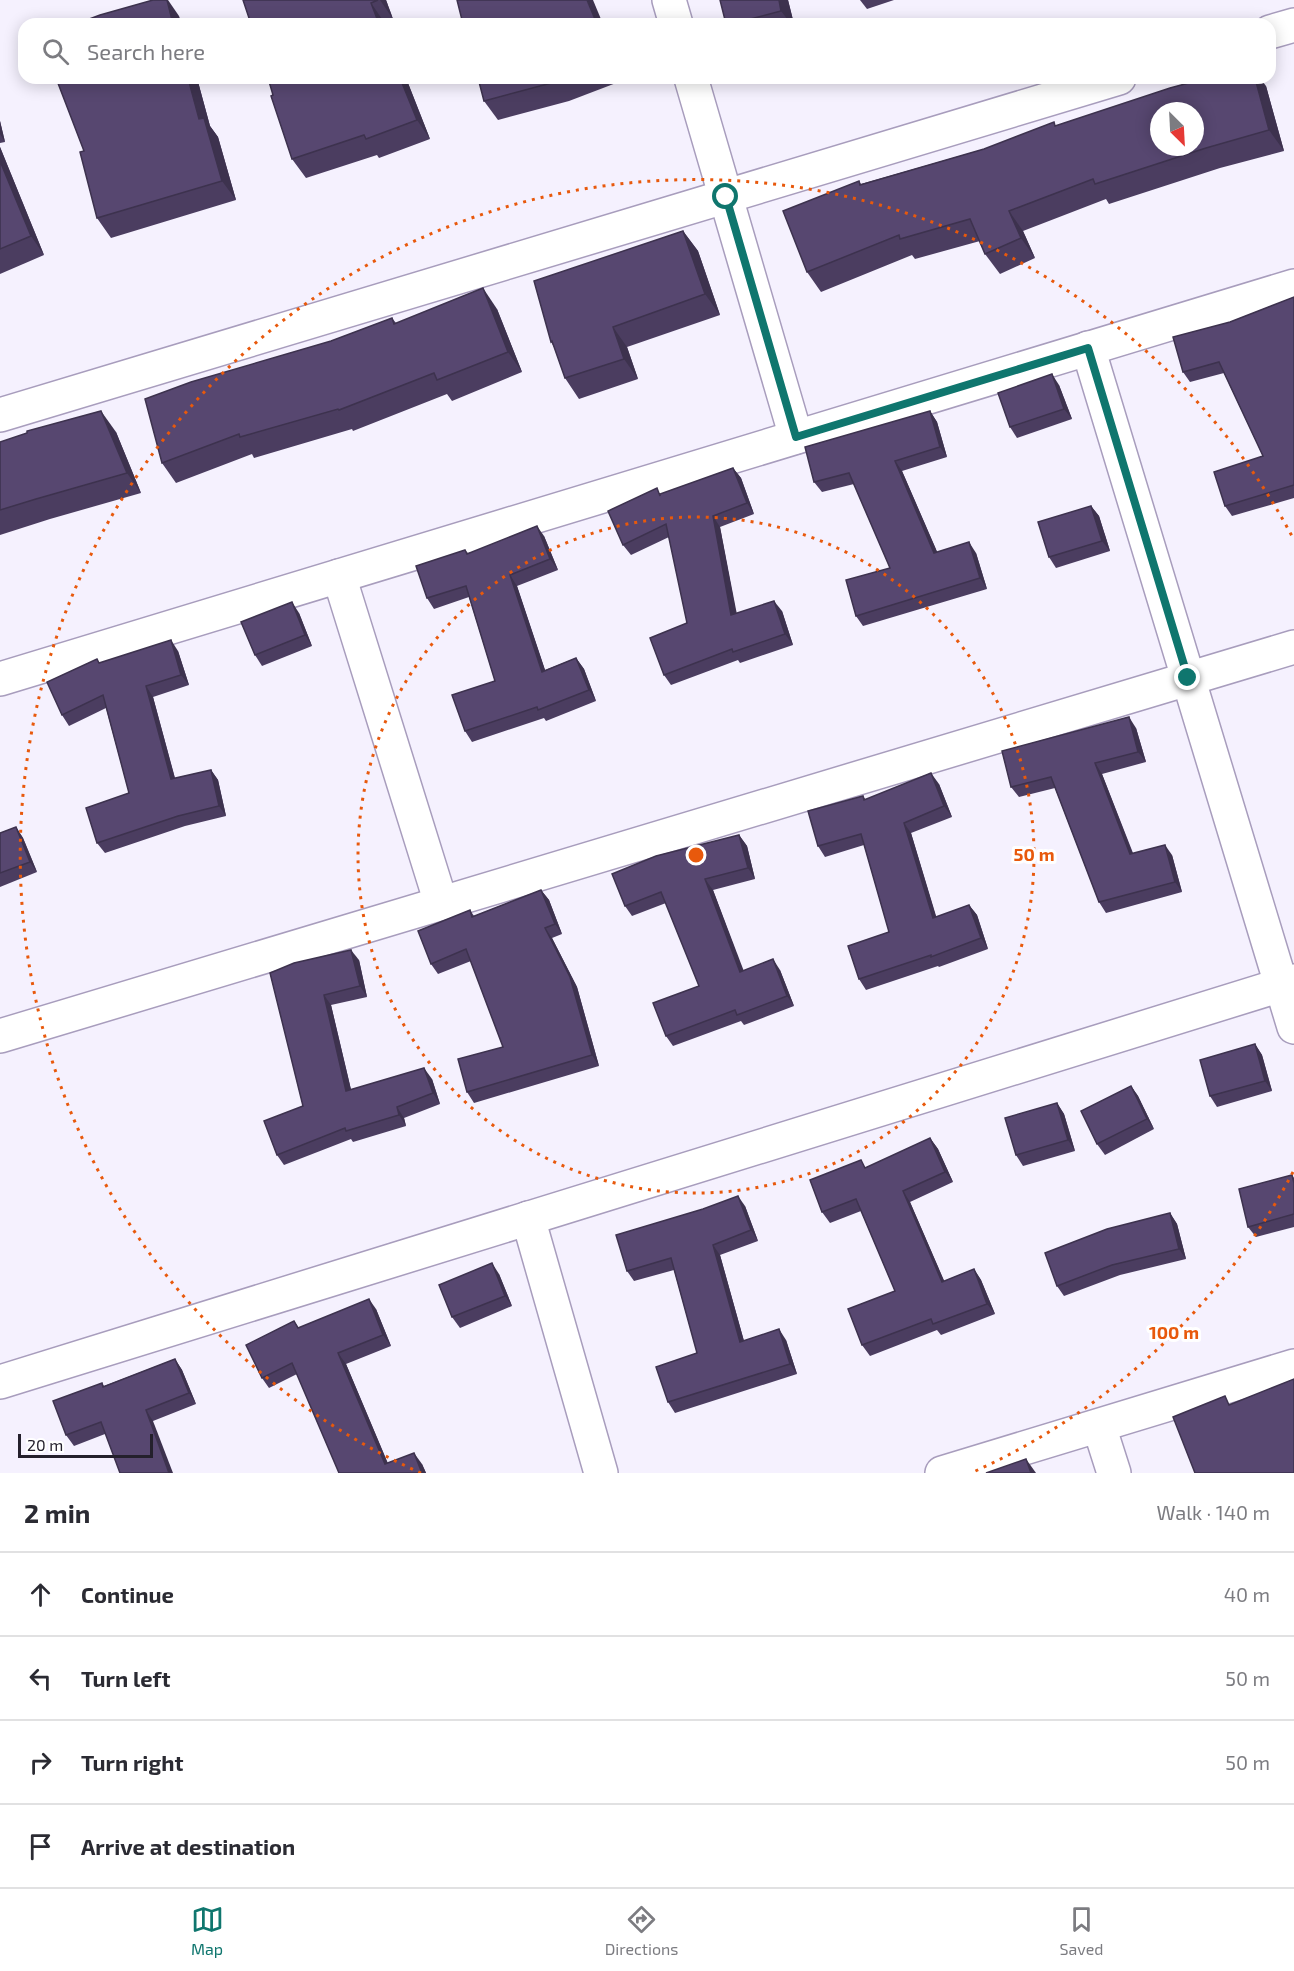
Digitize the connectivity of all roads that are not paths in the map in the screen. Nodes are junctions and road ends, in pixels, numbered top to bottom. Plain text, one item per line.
1 (669, 0) edge
2 (1290, 0) edge
3 (1294, 14) edge
4 (674, 18) edge
5 (1294, 25) edge
6 (1276, 30) edge
7 (693, 84) edge
8 (1099, 84) edge
9 (726, 197) junction
10 (1294, 286) edge
11 (1088, 348) junction
12 (0, 416) edge
13 (796, 437) junction
14 (339, 576) junction
15 (1294, 647) edge
16 (1188, 678) junction
17 (0, 680) edge
18 (441, 903) junction
19 (1288, 983) edge
20 (1294, 1027) edge
21 (0, 1036) edge
22 (528, 1218) junction
23 (1294, 1366) edge
24 (0, 1382) edge
25 (1099, 1426) junction
26 (601, 1473) edge
27 (942, 1473) edge
28 (1114, 1473) edge

1 - 4 street
2 - 3 street
5 - 6 street
7 - 9 street
8 - 9 street
9 - 12 street
9 - 13 street
10 - 11 street
11 - 13 street
11 - 16 street
13 - 14 street
14 - 17 street
14 - 18 street
15 - 16 street
16 - 18 street
16 - 19 street
18 - 21 street
19 - 20 street
19 - 22 street
22 - 24 street
22 - 26 street
23 - 25 street
25 - 27 street
25 - 28 street

